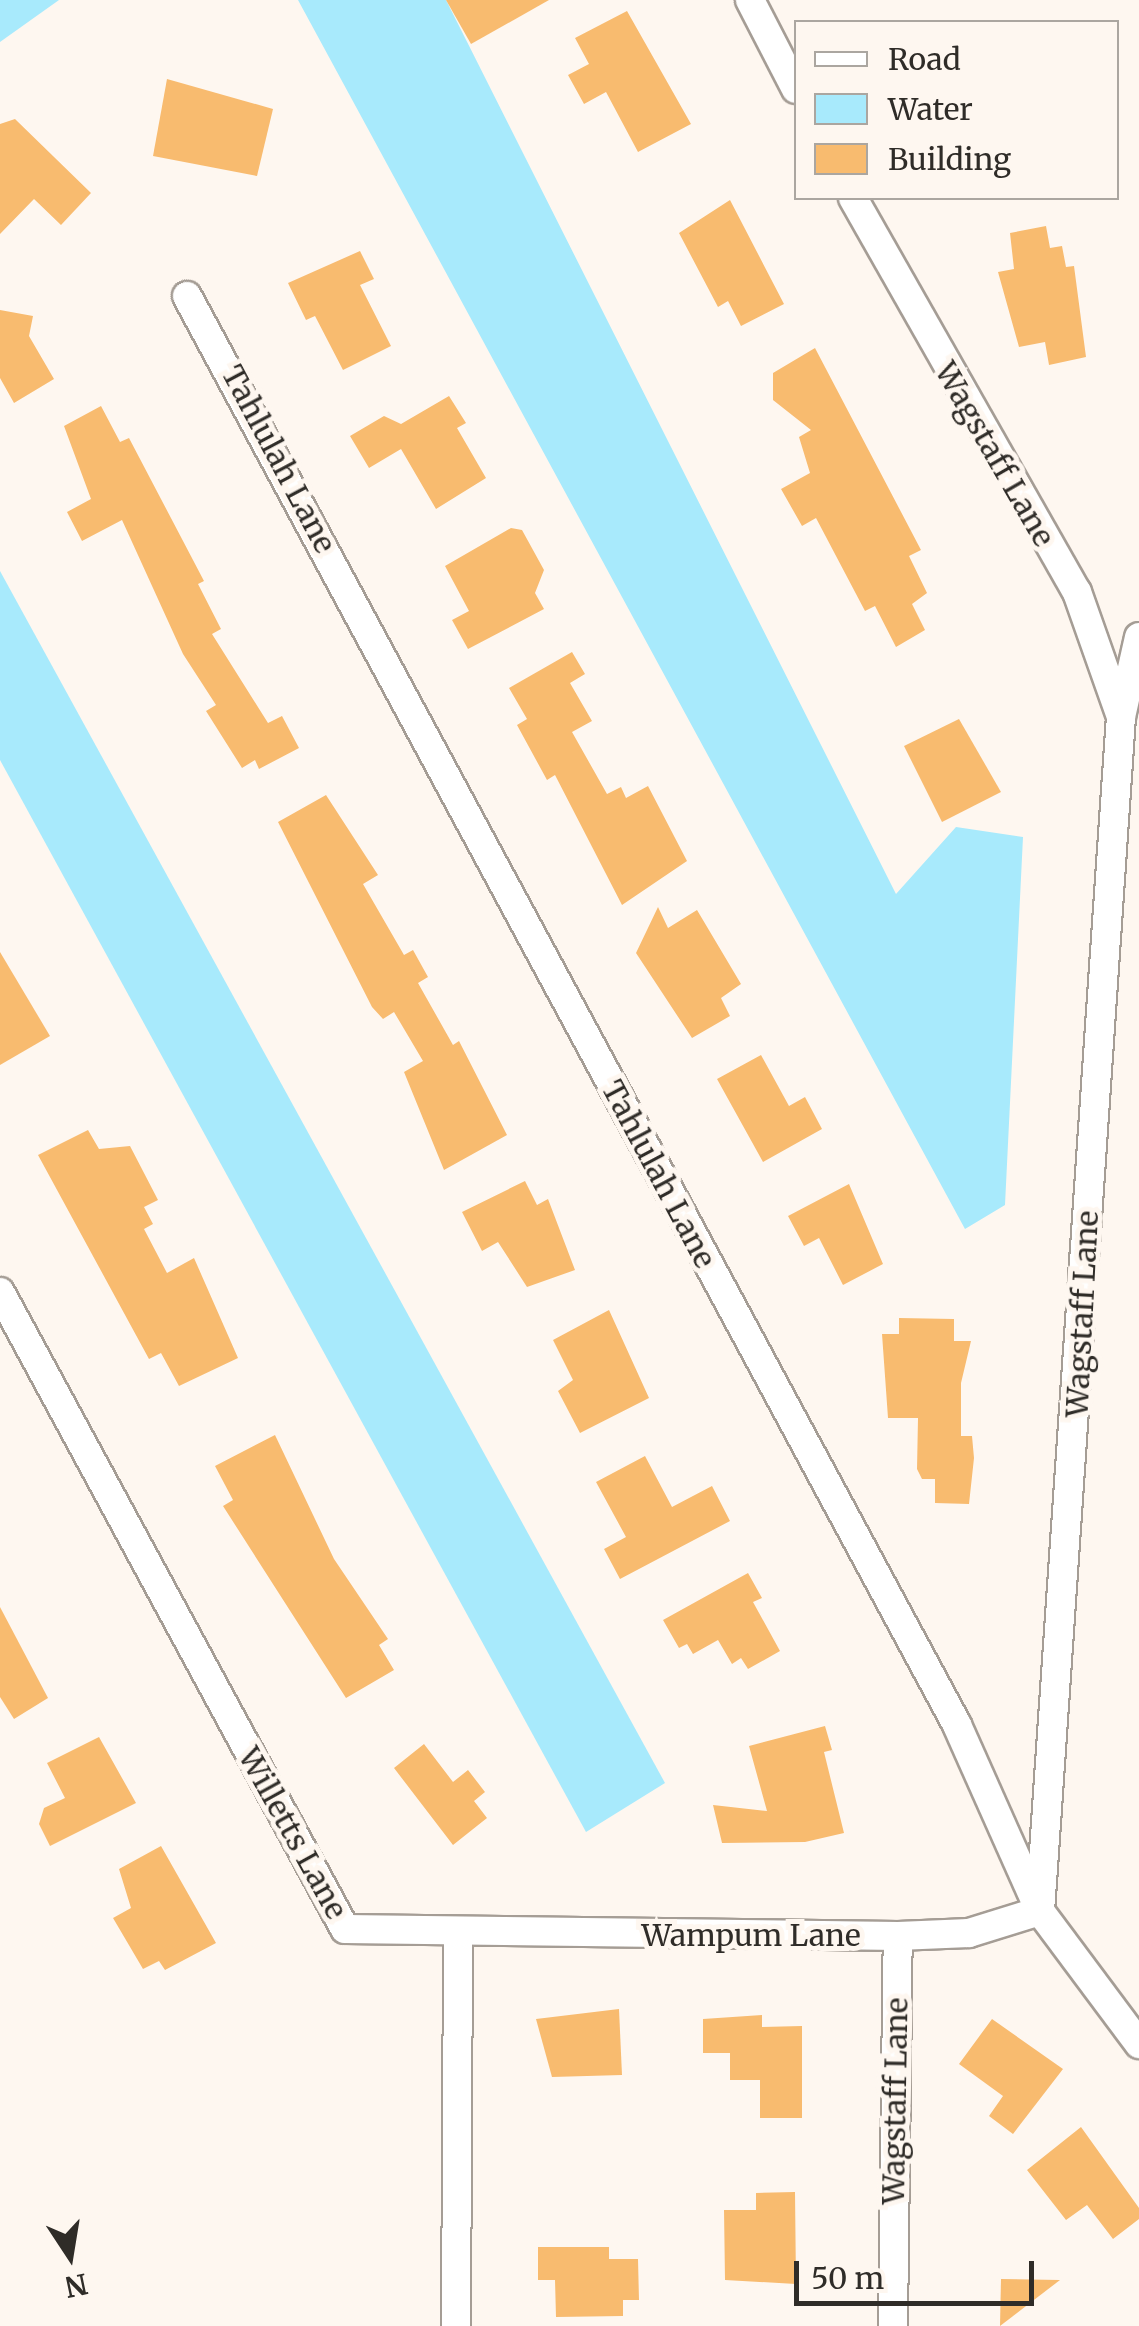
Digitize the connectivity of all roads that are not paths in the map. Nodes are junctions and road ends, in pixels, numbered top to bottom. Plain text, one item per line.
1 (750, 0) edge
2 (794, 85) edge
3 (854, 200) edge
4 (187, 296) dead end
5 (1139, 637) edge
6 (1121, 717) junction
7 (0, 1292) edge
8 (1040, 1912) junction
9 (458, 1933) junction
10 (898, 1936) junction
11 (1139, 2044) edge
12 (456, 2326) edge
13 (893, 2326) edge

1 - 2 street
3 - 6 street, Wagstaff Lane
4 - 8 street, Tahlulah Lane
5 - 6 street, Wagstaff Lane
6 - 8 street, Wagstaff Lane
7 - 9 street, Willetts Lane
8 - 10 street, Wampum Lane
8 - 11 street, Tahlulah Lane
9 - 10 street, Wampum Lane
9 - 12 street
10 - 13 street, Wagstaff Lane

